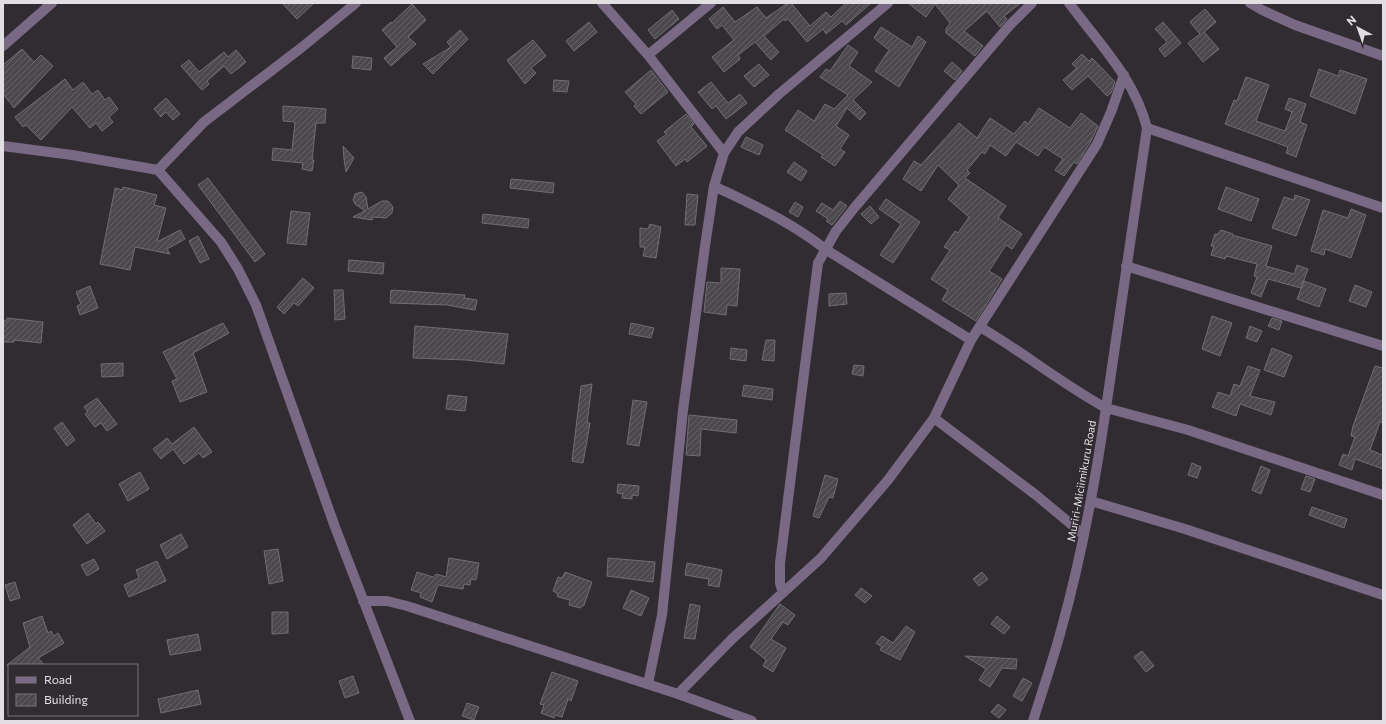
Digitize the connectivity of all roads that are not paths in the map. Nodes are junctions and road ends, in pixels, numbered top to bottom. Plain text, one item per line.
1 (52, 3) edge
2 (356, 3) edge
3 (602, 3) edge
4 (711, 3) edge
5 (888, 3) edge
6 (1032, 3) edge
7 (1069, 3) edge
8 (1250, 3) edge
9 (3, 46) edge
10 (648, 56) junction
11 (1383, 56) edge
12 (1124, 75) junction
13 (1146, 128) junction
14 (3, 146) edge
15 (724, 152) junction
16 (158, 170) junction
17 (714, 186) junction
18 (1383, 208) edge
19 (825, 249) junction
20 (1126, 266) junction
21 (980, 327) junction
22 (971, 340) junction
23 (1383, 346) edge
24 (1106, 408) junction
25 (934, 418) junction
26 (1383, 495) edge
27 (1091, 501) junction
28 (1084, 535) junction
29 (783, 593) junction
30 (1383, 596) edge
31 (363, 601) junction
32 (648, 684) junction
33 (678, 694) junction
34 (410, 721) edge
35 (752, 721) edge
36 (1033, 721) edge

1 - 9 street
2 - 16 street
3 - 10 street
4 - 10 street
5 - 15 street
6 - 19 street
7 - 12 street
8 - 11 street
10 - 15 street
12 - 13 street
12 - 21 street
13 - 18 street
13 - 20 street
14 - 16 street
15 - 17 street
16 - 31 street
17 - 19 street
17 - 32 street
19 - 22 street
19 - 29 street
20 - 23 street
20 - 24 street
21 - 22 street
21 - 24 street
22 - 25 street
24 - 26 street, Muriri-Miciimikuru Road
24 - 27 street, Muriri-Miciimikuru Road
25 - 28 street
25 - 29 street
27 - 28 street, Muriri-Miciimikuru Road
27 - 30 street
28 - 36 street, Muriri-Miciimikuru Road
29 - 33 street
31 - 32 street
31 - 34 street
32 - 33 street
33 - 35 street

